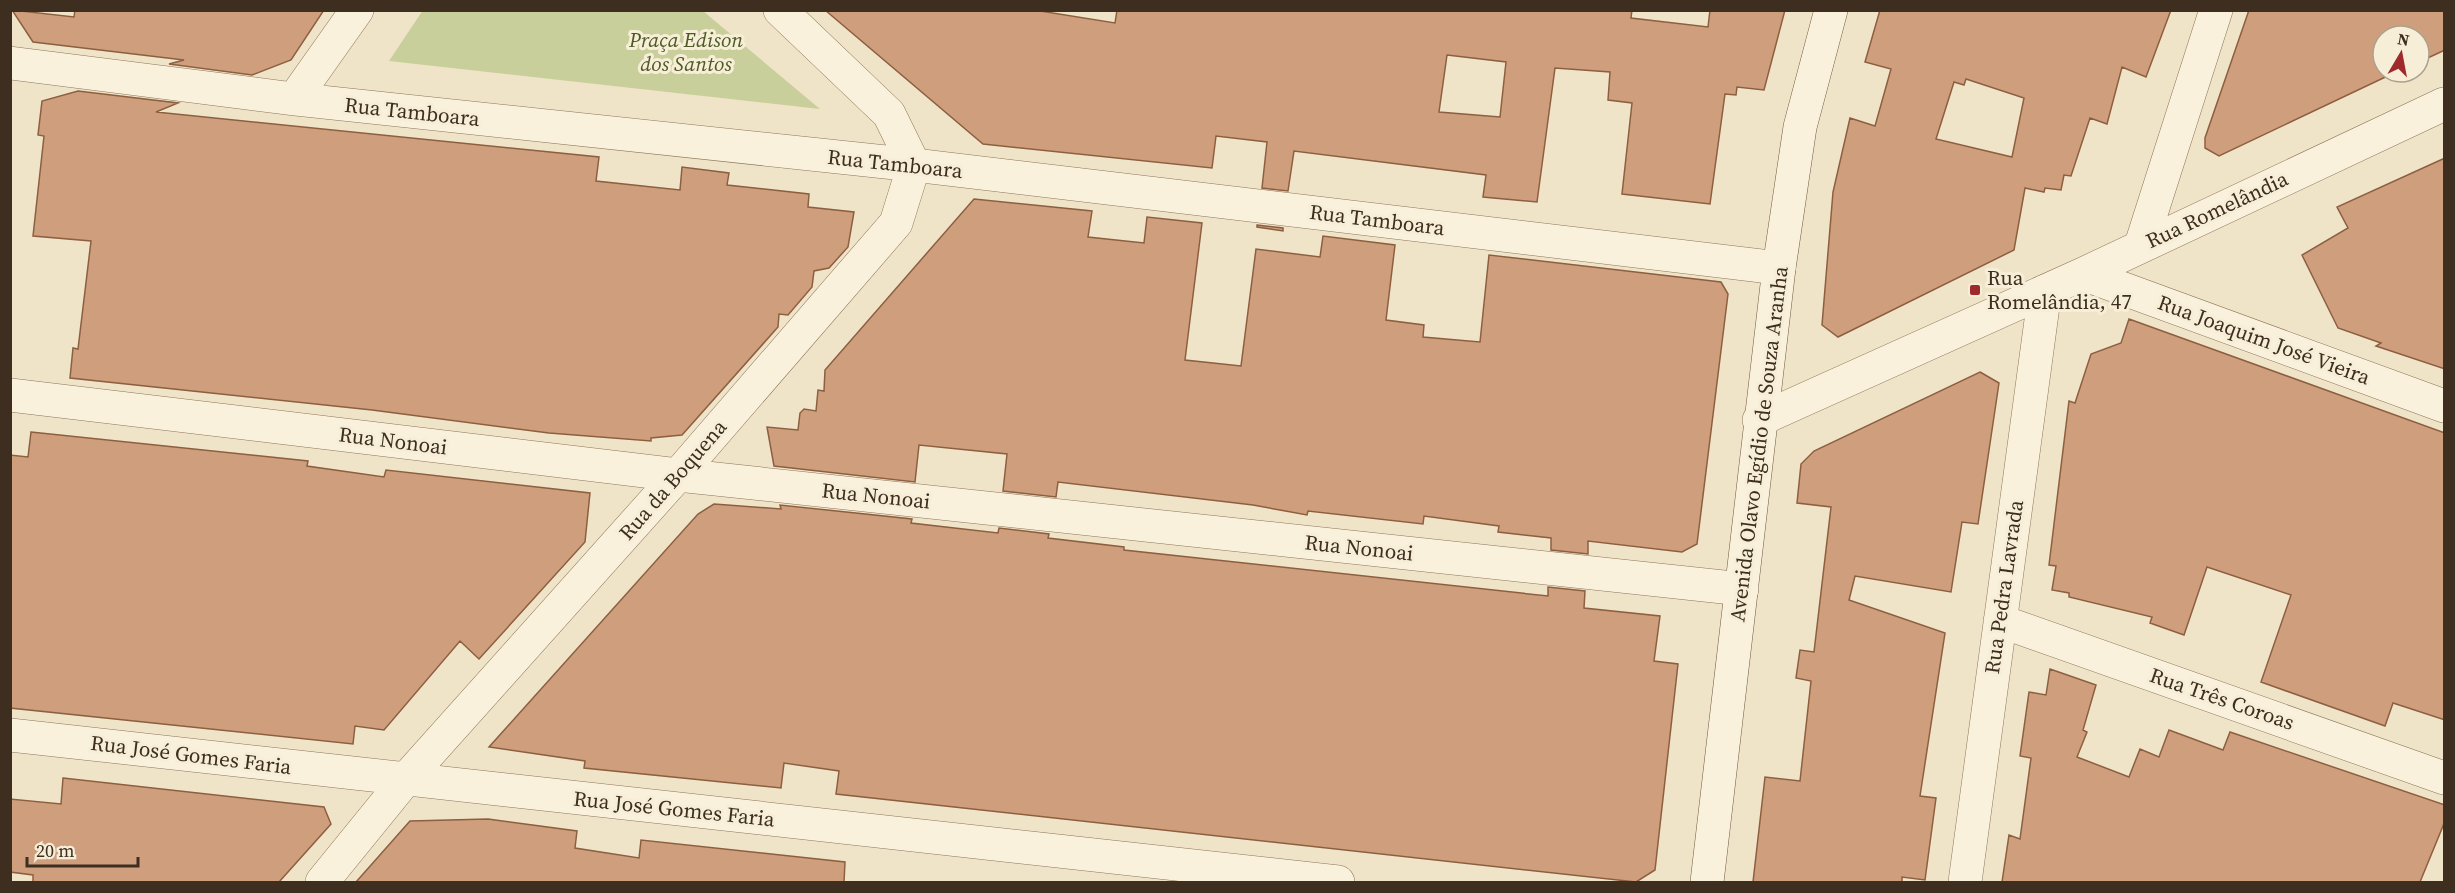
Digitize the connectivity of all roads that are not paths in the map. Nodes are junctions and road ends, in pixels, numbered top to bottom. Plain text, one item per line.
1 (357, 10) edge
2 (780, 10) edge
3 (1831, 10) edge
4 (2216, 10) edge
5 (10, 63) edge
6 (294, 99) junction
7 (2445, 104) edge
8 (914, 165) junction
9 (2140, 245) junction
10 (1779, 268) junction
11 (2083, 274) junction
12 (2045, 291) junction
13 (10, 395) edge
14 (2445, 406) edge
15 (1759, 420) junction
16 (678, 475) junction
17 (1742, 589) junction
18 (2000, 621) junction
19 (10, 735) edge
20 (2445, 778) edge
21 (405, 780) junction
22 (1128, 871) edge
23 (322, 882) edge
24 (1338, 882) edge
25 (1707, 882) edge
26 (1965, 882) edge

1 - 6 street
2 - 8 street
3 - 10 street, Avenida Olavo Egídio de Souza Aranha
4 - 9 street
5 - 6 street, Rua Tamboara
6 - 8 street, Rua Tamboara
7 - 9 street, Rua Romelândia
8 - 10 street, Rua Tamboara
8 - 16 street, Rua da Boquena
9 - 11 street, Rua Romelândia
10 - 15 street, Avenida Olavo Egídio de Souza Aranha
11 - 12 street, Rua Romelândia
11 - 14 street, Rua Joaquim José Vieira
12 - 15 street, Rua Romelândia
12 - 18 street, Rua Pedra Lavrada
13 - 16 street, Rua Nonoai
15 - 17 street, Avenida Olavo Egídio de Souza Aranha
16 - 17 street, Rua Nonoai
16 - 21 street, Rua da Boquena
17 - 25 street, Avenida Olavo Egídio de Souza Aranha
18 - 20 street, Rua Três Coroas
18 - 26 street, Rua Pedra Lavrada
19 - 21 street, Rua José Gomes Faria
21 - 22 street, Rua José Gomes Faria
21 - 23 street, Rua da Boquena
22 - 24 street, Rua José Gomes Faria

